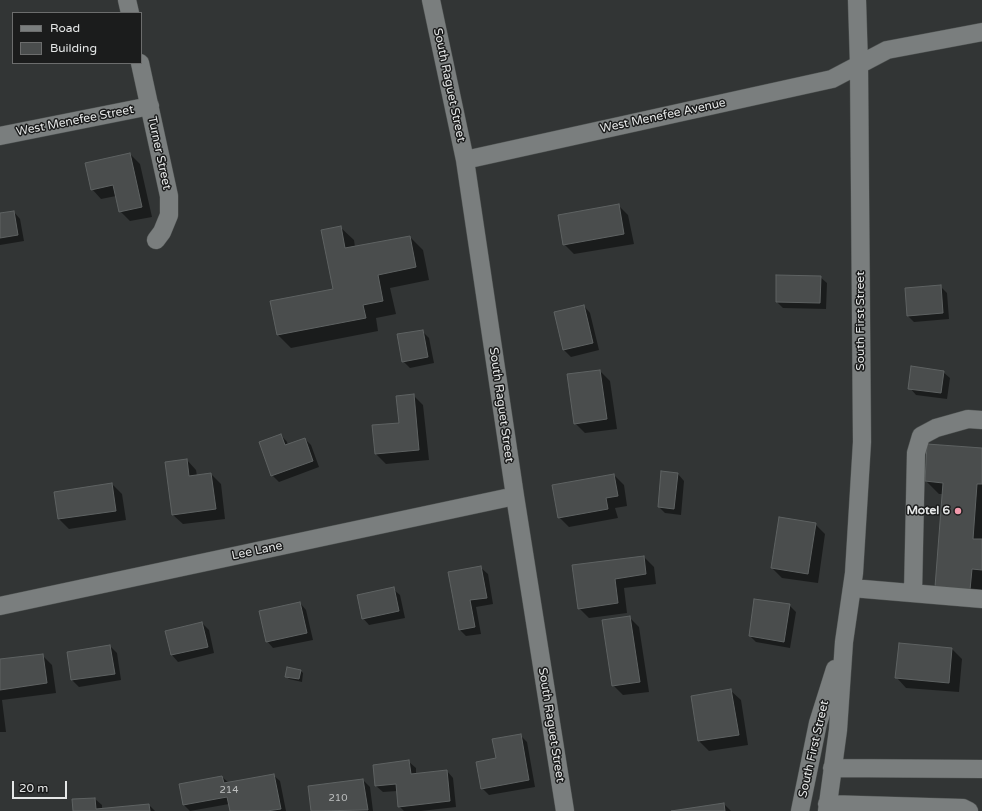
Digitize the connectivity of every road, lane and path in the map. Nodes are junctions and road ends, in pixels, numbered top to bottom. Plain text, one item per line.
1 (127, 0) edge
2 (431, 0) edge
3 (857, 0) edge
4 (130, 12) edge
5 (982, 32) edge
6 (140, 64) edge
7 (859, 65) junction
8 (150, 106) junction
9 (0, 136) edge
10 (465, 160) junction
11 (156, 240) dead end
12 (982, 420) edge
13 (515, 496) junction
14 (852, 588) junction
15 (913, 593) junction
16 (982, 599) edge
17 (0, 606) edge
18 (844, 642) junction
19 (832, 768) junction
20 (982, 769) edge
21 (827, 808) edge
22 (565, 811) edge
23 (800, 811) edge
24 (969, 811) edge

1 - 4 street
2 - 10 street, South Raguet Street
3 - 7 street, South First Street
5 - 7 street, West Menefee Avenue
6 - 8 street, Turner Street
7 - 10 street, West Menefee Avenue
7 - 14 street, South First Street
8 - 9 street, West Menefee Street
8 - 11 street, Turner Street
10 - 13 street, South Raguet Street
12 - 15 street
13 - 17 street, Lee Lane
13 - 22 street, South Raguet Street
14 - 15 street
14 - 18 street, South First Street
15 - 16 street
18 - 19 street, South First Street
18 - 23 street, South First Street
19 - 20 street
19 - 21 street, South First Street
21 - 24 street

